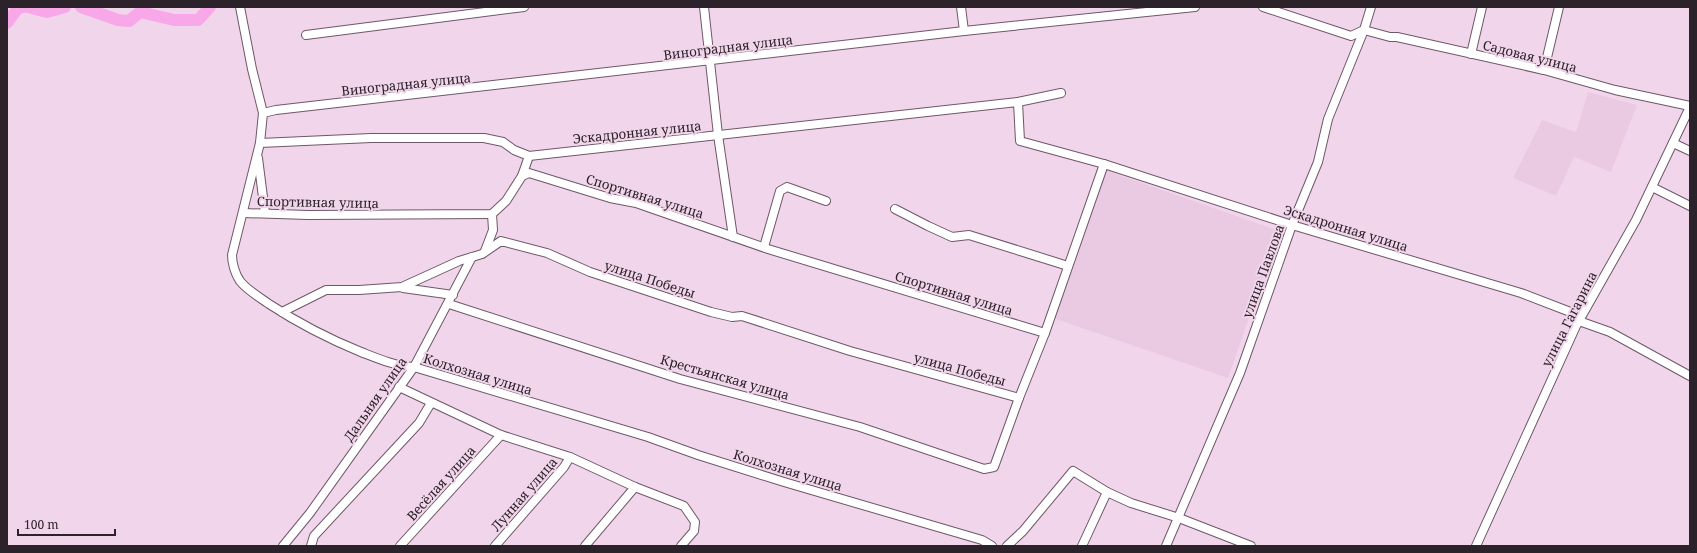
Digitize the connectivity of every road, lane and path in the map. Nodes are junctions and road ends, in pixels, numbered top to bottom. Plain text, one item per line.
1 (524, 7) edge
2 (704, 7) edge
3 (961, 7) edge
4 (1195, 7) edge
5 (1263, 7) edge
6 (1371, 7) edge
7 (1482, 7) edge
8 (1559, 7) edge
9 (240, 8) edge
10 (1364, 30) junction
11 (964, 31) junction
12 (306, 35) dead end
13 (1471, 54) junction
14 (710, 61) junction
15 (1544, 70) junction
16 (1061, 93) dead end
17 (1018, 102) junction
18 (1690, 107) edge
19 (263, 113) junction
20 (718, 135) junction
21 (260, 143) junction
22 (1673, 143) junction
23 (1690, 151) edge
24 (257, 153) junction
25 (529, 156) junction
26 (1104, 164) junction
27 (522, 176) junction
28 (1652, 187) junction
29 (826, 202) dead end
30 (1690, 206) edge
31 (896, 209) dead end
32 (243, 213) junction
33 (265, 213) junction
34 (492, 214) junction
35 (1292, 224) junction
36 (733, 237) junction
37 (764, 247) junction
38 (485, 251) junction
39 (472, 257) junction
40 (1068, 266) junction
41 (402, 288) junction
42 (453, 295) junction
43 (449, 304) junction
44 (282, 312) junction
45 (1579, 321) junction
46 (1045, 333) junction
47 (414, 367) junction
48 (1690, 376) edge
49 (399, 387) junction
50 (1019, 398) junction
51 (431, 403) junction
52 (501, 436) junction
53 (570, 457) junction
54 (635, 487) junction
55 (1107, 492) junction
56 (1179, 518) junction
57 (283, 546) edge
58 (311, 546) edge
59 (400, 546) edge
60 (495, 546) edge
61 (585, 546) edge
62 (680, 546) edge
63 (992, 546) edge
64 (1007, 546) edge
65 (1082, 546) edge
66 (1166, 546) edge
67 (1251, 546) edge
68 (1476, 546) edge

1 - 12 street
2 - 14 street
3 - 11 street
4 - 11 street, Виноградная улица
5 - 10 street
6 - 10 street, улица Павлова
7 - 13 street
8 - 15 street
9 - 19 street, Колхозная улица
10 - 13 street, Садовая улица
10 - 35 street, улица Павлова
11 - 14 street, Виноградная улица
13 - 15 street, Садовая улица
14 - 19 street, Виноградная улица
14 - 20 street
15 - 18 street, Садовая улица
16 - 17 street, Эскадронная улица
17 - 20 street, Эскадронная улица
17 - 26 street, Эскадронная улица
18 - 22 street, улица Гагарина
19 - 21 street, Колхозная улица
20 - 25 street, Эскадронная улица
20 - 36 street
21 - 24 street, Колхозная улица
21 - 25 street
22 - 23 street
22 - 28 street, улица Гагарина
24 - 32 street, Колхозная улица
24 - 33 street
25 - 27 street
26 - 35 street, Эскадронная улица
26 - 40 street
27 - 34 street
27 - 36 street, Спортивная улица
28 - 30 street
28 - 45 street, улица Гагарина
29 - 37 street
31 - 40 street
32 - 33 street, Спортивная улица
32 - 44 street, Колхозная улица
33 - 34 street, Спортивная улица
34 - 38 street
35 - 45 street, Эскадронная улица
35 - 56 street, улица Павлова
36 - 37 street, Спортивная улица
37 - 46 street, Спортивная улица
38 - 39 street, улица Победы
38 - 50 street, улица Победы
39 - 41 street, улица Победы
39 - 42 street, Дальняя улица
40 - 46 street
41 - 42 street
41 - 44 street, улица Победы
42 - 43 street, Дальняя улица
43 - 47 street, Дальняя улица
43 - 50 street, Крестьянская улица
44 - 47 street, Колхозная улица
45 - 48 street, Эскадронная улица
45 - 68 street, улица Гагарина
46 - 50 street
47 - 49 street, Дальняя улица
47 - 63 street, Колхозная улица
49 - 51 street
49 - 57 street, Дальняя улица
51 - 52 street
51 - 58 street
52 - 53 street
52 - 59 street, Весёлая улица
53 - 54 street
53 - 60 street, Лунная улица
54 - 61 street
54 - 62 street
55 - 56 street
55 - 64 street
55 - 65 street
56 - 66 street, улица Павлова
56 - 67 street

